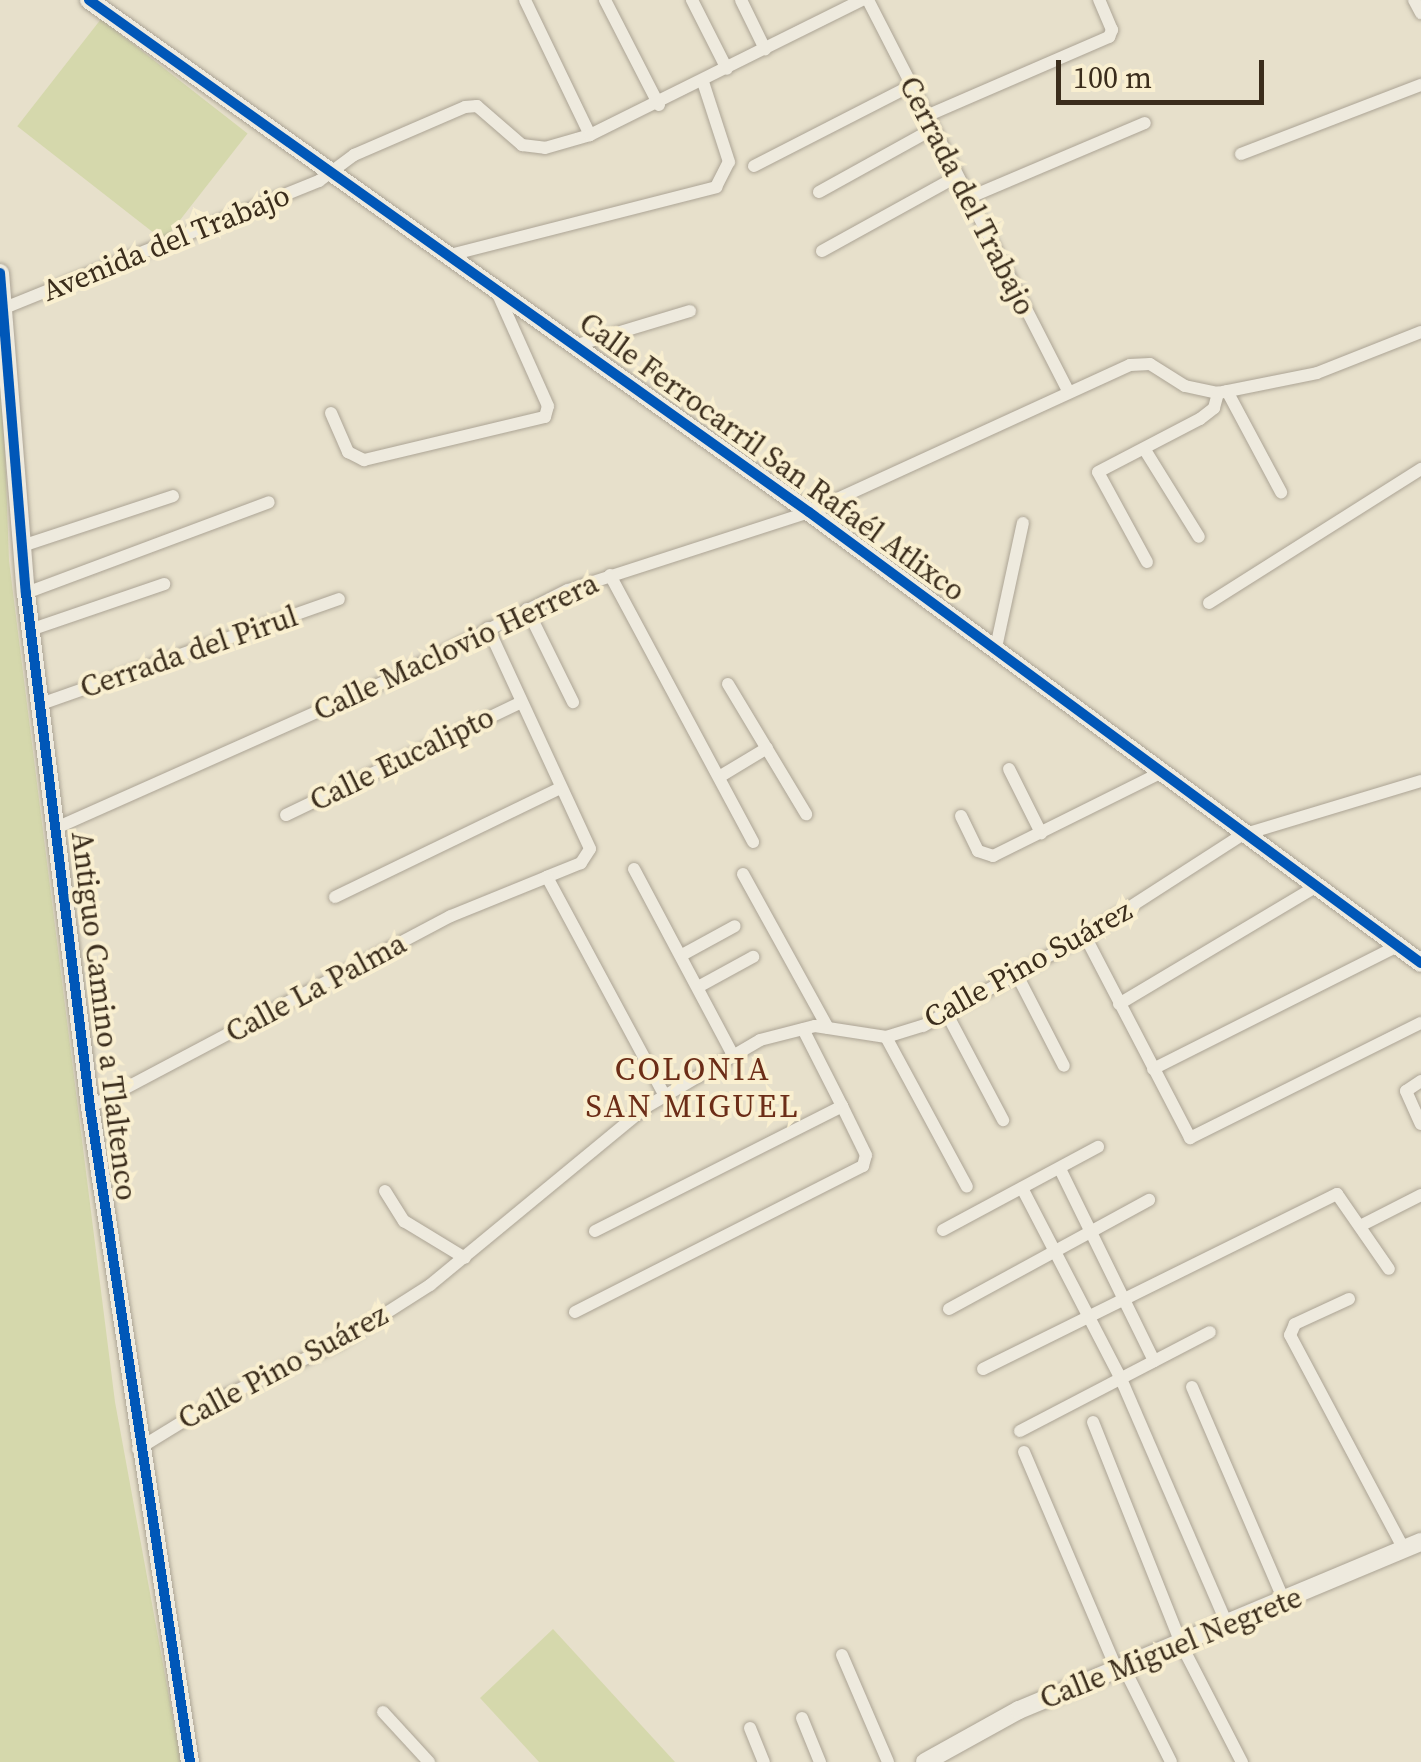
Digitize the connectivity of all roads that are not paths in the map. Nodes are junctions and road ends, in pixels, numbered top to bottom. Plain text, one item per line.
1 (88, 0) edge
2 (525, 0) edge
3 (605, 0) edge
4 (692, 0) edge
5 (741, 0) edge
6 (865, 0) edge
7 (1098, 0) edge
8 (1414, 0) edge
9 (1421, 13) edge
10 (765, 49) junction
11 (727, 69) junction
12 (703, 82) junction
13 (1421, 84) edge
14 (910, 86) junction
15 (659, 105) junction
16 (1145, 123) dead end
17 (928, 124) junction
18 (590, 135) junction
19 (1241, 154) dead end
20 (754, 166) dead end
21 (331, 170) junction
22 (956, 177) junction
23 (819, 192) dead end
24 (968, 198) junction
25 (822, 251) dead end
26 (450, 255) junction
27 (0, 273) edge
28 (496, 288) junction
29 (2, 309) edge
30 (690, 311) dead end
31 (1420, 333) edge
32 (576, 345) junction
33 (1068, 390) junction
34 (1222, 392) junction
35 (331, 413) dead end
36 (1145, 450) junction
37 (1421, 469) edge
38 (1281, 492) dead end
39 (173, 496) dead end
40 (269, 502) dead end
41 (809, 512) junction
42 (1024, 524) dead end
43 (1198, 537) dead end
44 (22, 546) junction
45 (1147, 562) dead end
46 (610, 576) junction
47 (164, 584) dead end
48 (26, 593) junction
49 (339, 599) dead end
50 (1210, 603) dead end
51 (527, 609) junction
52 (488, 628) junction
53 (30, 630) junction
54 (994, 652) junction
55 (728, 684) dead end
56 (573, 702) dead end
57 (518, 704) junction
58 (38, 705) junction
59 (767, 748) junction
60 (1009, 769) dead end
61 (1158, 774) junction
62 (720, 777) junction
63 (1421, 781) edge
64 (558, 789) junction
65 (806, 814) dead end
66 (286, 815) dead end
67 (961, 816) dead end
68 (56, 828) junction
69 (1041, 833) junction
70 (1242, 835) junction
71 (752, 842) dead end
72 (634, 869) dead end
73 (742, 874) dead end
74 (547, 876) junction
75 (1315, 887) junction
76 (335, 896) dead end
77 (735, 926) dead end
78 (1085, 936) junction
79 (1398, 946) junction
80 (682, 955) junction
81 (753, 957) dead end
82 (1421, 962) edge
83 (1017, 975) junction
84 (698, 987) junction
85 (1119, 1004) junction
86 (948, 1016) junction
87 (1421, 1023) edge
88 (828, 1028) junction
89 (803, 1029) junction
90 (886, 1036) junction
91 (734, 1055) junction
92 (1064, 1066) dead end
93 (1153, 1069) junction
94 (1421, 1081) edge
95 (665, 1096) junction
96 (842, 1106) junction
97 (90, 1108) junction
98 (1003, 1120) dead end
99 (1421, 1124) edge
100 (1098, 1147) dead end
101 (1060, 1168) junction
102 (967, 1187) dead end
103 (1022, 1188) junction
104 (385, 1192) dead end
105 (1421, 1194) edge
106 (1149, 1200) dead end
107 (1362, 1225) junction
108 (943, 1230) dead end
109 (595, 1231) dead end
110 (1093, 1232) junction
111 (1059, 1253) junction
112 (465, 1258) junction
113 (1389, 1268) dead end
114 (1122, 1297) junction
115 (1349, 1299) dead end
116 (949, 1309) dead end
117 (575, 1312) dead end
118 (1087, 1315) junction
119 (1210, 1332) dead end
120 (1154, 1361) junction
121 (983, 1369) dead end
122 (1120, 1379) junction
123 (1192, 1387) dead end
124 (1093, 1422) dead end
125 (1020, 1431) dead end
126 (138, 1449) junction
127 (1024, 1452) dead end
128 (1412, 1546) edge
129 (1284, 1600) junction
130 (1227, 1624) junction
131 (1182, 1646) junction
132 (842, 1655) dead end
133 (1120, 1667) junction
134 (383, 1712) dead end
135 (802, 1718) dead end
136 (750, 1728) dead end
137 (190, 1762) edge
138 (429, 1762) edge
139 (764, 1762) edge
140 (820, 1762) edge
141 (888, 1762) edge
142 (924, 1762) edge
143 (1171, 1762) edge
144 (1242, 1762) edge

1 - 21 street, Calle Ferrocarril San Rafaél Atlixco
2 - 18 street
3 - 15 street
4 - 11 street
5 - 10 street
6 - 10 street, Avenida del Trabajo
6 - 14 street, Cerrada del Trabajo
7 - 17 street
8 - 9 street
10 - 11 street, Avenida del Trabajo
11 - 12 street, Avenida del Trabajo
12 - 15 street, Avenida del Trabajo
12 - 26 street
13 - 19 street
14 - 17 street, Cerrada del Trabajo
14 - 20 street
15 - 18 street, Avenida del Trabajo
16 - 24 street
17 - 22 street, Cerrada del Trabajo
17 - 23 street
18 - 21 street, Avenida del Trabajo
21 - 26 street, Calle Ferrocarril San Rafaél Atlixco
21 - 29 street, Avenida del Trabajo
22 - 24 street, Cerrada del Trabajo
22 - 25 street
24 - 33 street, Cerrada del Trabajo
26 - 28 street, Calle Ferrocarril San Rafaél Atlixco
27 - 29 street, Antiguo Camino a Tlaltenco
28 - 32 street, Calle Ferrocarril San Rafaél Atlixco
28 - 35 street
29 - 44 street, Antiguo Camino a Tlaltenco
30 - 32 street
31 - 34 street, Calle Maclovio Herrera
32 - 41 street, Calle Ferrocarril San Rafaél Atlixco
33 - 34 street, Calle Maclovio Herrera
33 - 41 street, Calle Maclovio Herrera
34 - 36 street
34 - 38 street
36 - 43 street
36 - 45 street
37 - 50 street
39 - 44 street
40 - 48 street
41 - 46 street, Calle Maclovio Herrera
41 - 54 street, Calle Ferrocarril San Rafaél Atlixco
42 - 54 street
44 - 48 street, Antiguo Camino a Tlaltenco
46 - 51 street, Calle Maclovio Herrera
46 - 62 street
47 - 53 street
48 - 53 street, Antiguo Camino a Tlaltenco
49 - 58 street, Cerrada del Pirul
51 - 52 street, Calle Maclovio Herrera
51 - 56 street
52 - 57 street
52 - 68 street, Calle Maclovio Herrera
53 - 58 street, Antiguo Camino a Tlaltenco
54 - 61 street, Calle Ferrocarril San Rafaél Atlixco
55 - 59 street
57 - 64 street
57 - 66 street, Calle Eucalipto
58 - 68 street, Antiguo Camino a Tlaltenco
59 - 62 street
59 - 65 street
60 - 69 street
61 - 69 street
61 - 70 street, Calle Ferrocarril San Rafaél Atlixco
62 - 71 street
63 - 70 street, Calle Pino Suárez
64 - 74 street, Calle La Palma
64 - 76 street
67 - 69 street
68 - 97 street, Antiguo Camino a Tlaltenco
70 - 75 street, Calle Ferrocarril San Rafaél Atlixco
70 - 78 street, Calle Pino Suárez
72 - 80 street
73 - 88 street
74 - 95 street
74 - 97 street, Calle La Palma
75 - 79 street, Calle Ferrocarril San Rafaél Atlixco
75 - 85 street
77 - 80 street
78 - 83 street, Calle Pino Suárez
78 - 85 street
79 - 82 street, Calle Ferrocarril San Rafaél Atlixco
79 - 93 street
80 - 84 street
81 - 84 street
83 - 86 street, Calle Pino Suárez
83 - 92 street
84 - 91 street
85 - 93 street
86 - 90 street, Calle Pino Suárez
86 - 98 street
87 - 93 street
88 - 89 street, Calle Pino Suárez
88 - 90 street, Calle Pino Suárez
89 - 91 street, Calle Pino Suárez
89 - 96 street
90 - 102 street
91 - 95 street, Calle Pino Suárez
94 - 99 street
95 - 112 street, Calle Pino Suárez
96 - 109 street
96 - 117 street
97 - 126 street, Antiguo Camino a Tlaltenco
100 - 101 street
101 - 103 street
101 - 110 street
103 - 108 street
103 - 111 street
104 - 112 street
105 - 107 street
106 - 110 street
107 - 113 street
107 - 114 street
110 - 111 street
110 - 114 street
111 - 116 street
111 - 118 street
112 - 126 street, Calle Pino Suárez
114 - 118 street
114 - 120 street
115 - 128 street
118 - 121 street
118 - 122 street
119 - 120 street
120 - 122 street
122 - 125 street
122 - 130 street
123 - 129 street
124 - 131 street
126 - 137 street, Antiguo Camino a Tlaltenco
127 - 133 street
128 - 129 street, Calle Miguel Negrete
129 - 130 street, Calle Miguel Negrete
130 - 131 street, Calle Miguel Negrete
131 - 133 street, Calle Miguel Negrete
131 - 144 street
132 - 141 street
133 - 142 street, Calle Miguel Negrete
133 - 143 street
134 - 138 street
135 - 140 street
136 - 139 street

